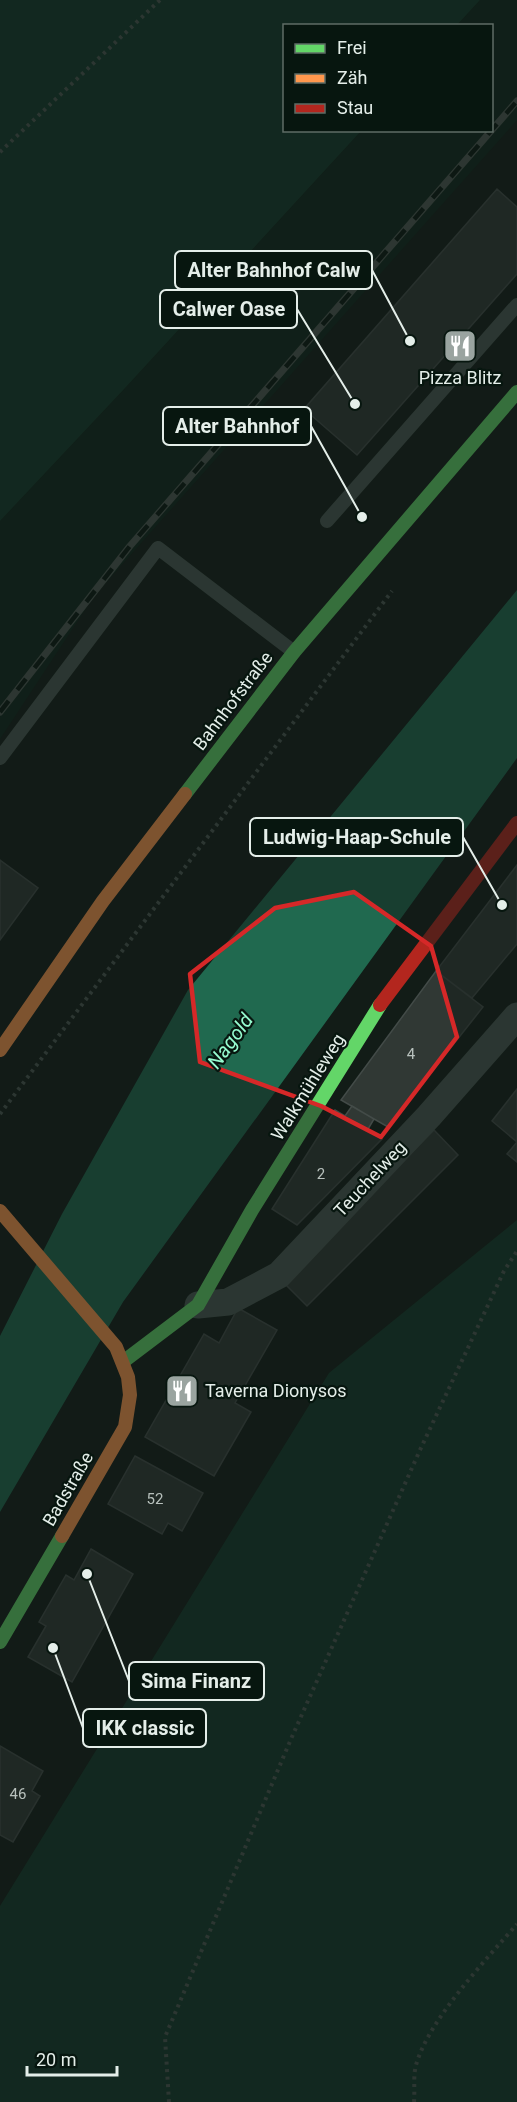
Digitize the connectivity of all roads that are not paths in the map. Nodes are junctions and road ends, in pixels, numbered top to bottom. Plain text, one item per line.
1 (517, 305) edge
2 (517, 392) edge
3 (327, 521) dead end
4 (294, 652) junction
5 (0, 758) edge
6 (517, 823) edge
7 (517, 1016) edge
8 (0, 1050) edge
9 (0, 1211) edge
10 (198, 1305) junction
11 (124, 1361) junction
12 (0, 1642) edge

1 - 3 lane
2 - 4 street, Bahnhofstraße
4 - 5 lane
4 - 8 street, Bahnhofstraße
6 - 10 street, Walkmühleweg
7 - 10 street, Teuchelweg
9 - 11 street, Badstraße
10 - 11 street, Walkmühleweg
11 - 12 street, Badstraße

